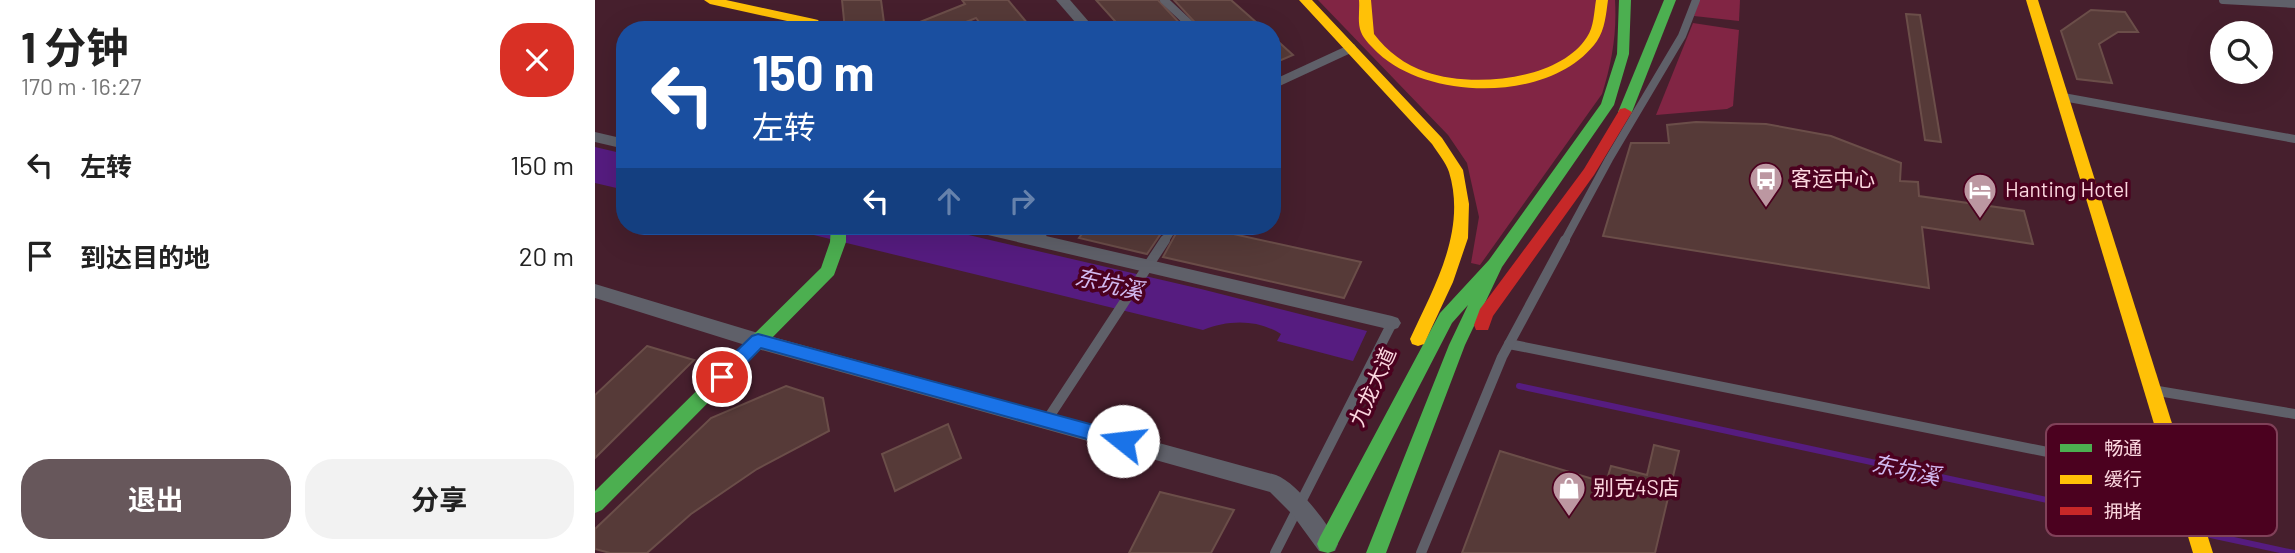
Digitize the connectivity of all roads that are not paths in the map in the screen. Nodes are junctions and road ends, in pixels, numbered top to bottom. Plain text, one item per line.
1 (710, 0) edge
2 (1063, 0) edge
3 (1164, 0) edge
4 (1305, 0) edge
5 (1365, 0) edge
6 (1602, 0) edge
7 (1670, 0) edge
8 (1696, 0) edge
9 (2032, 0) edge
10 (2223, 0) edge
11 (742, 2) edge
12 (1626, 4) edge
13 (2295, 4) edge
14 (807, 21) edge
15 (1081, 21) edge
16 (1186, 21) edge
17 (1352, 48) junction
18 (1281, 81) edge
19 (2062, 96) junction
20 (595, 137) edge
21 (2295, 139) edge
22 (616, 142) edge
23 (838, 235) edge
24 (1046, 235) edge
25 (1168, 235) edge
26 (1495, 264) junction
27 (1148, 266) junction
28 (595, 291) edge
29 (1392, 323) joint
30 (758, 341) junction
31 (1509, 344) junction
32 (1462, 376) dead end
33 (2153, 390) junction
34 (2295, 414) edge
35 (1047, 420) junction
36 (2163, 424) edge
37 (2046, 451) edge
38 (1428, 463) dead end
39 (595, 504) edge
40 (1299, 507) junction
41 (2198, 536) edge
42 (1324, 548) edge
43 (1275, 553) edge
44 (1376, 553) edge
45 (1383, 553) edge
46 (1421, 553) edge
47 (2203, 553) edge

1 - 11 main road
2 - 15 street
3 - 16 lane
4 - 17 main road, 九龙大道
5 - 6 main road
7 - 32 main road
8 - 31 lane
9 - 19 main road
10 - 13 lane
11 - 14 main road
12 - 26 main road
17 - 18 lane
17 - 42 main road, 九龙大道
19 - 21 lane
19 - 33 main road
20 - 22 street
23 - 30 main road
24 - 27 street
25 - 27 lane
26 - 42 main road
26 - 44 main road
27 - 29 street
27 - 35 lane
28 - 30 street
29 - 40 lane
30 - 35 street
30 - 39 main road
31 - 37 lane
31 - 46 lane
33 - 34 lane
33 - 36 main road
35 - 40 street
38 - 45 main road
40 - 42 street
40 - 43 lane
41 - 47 main road

